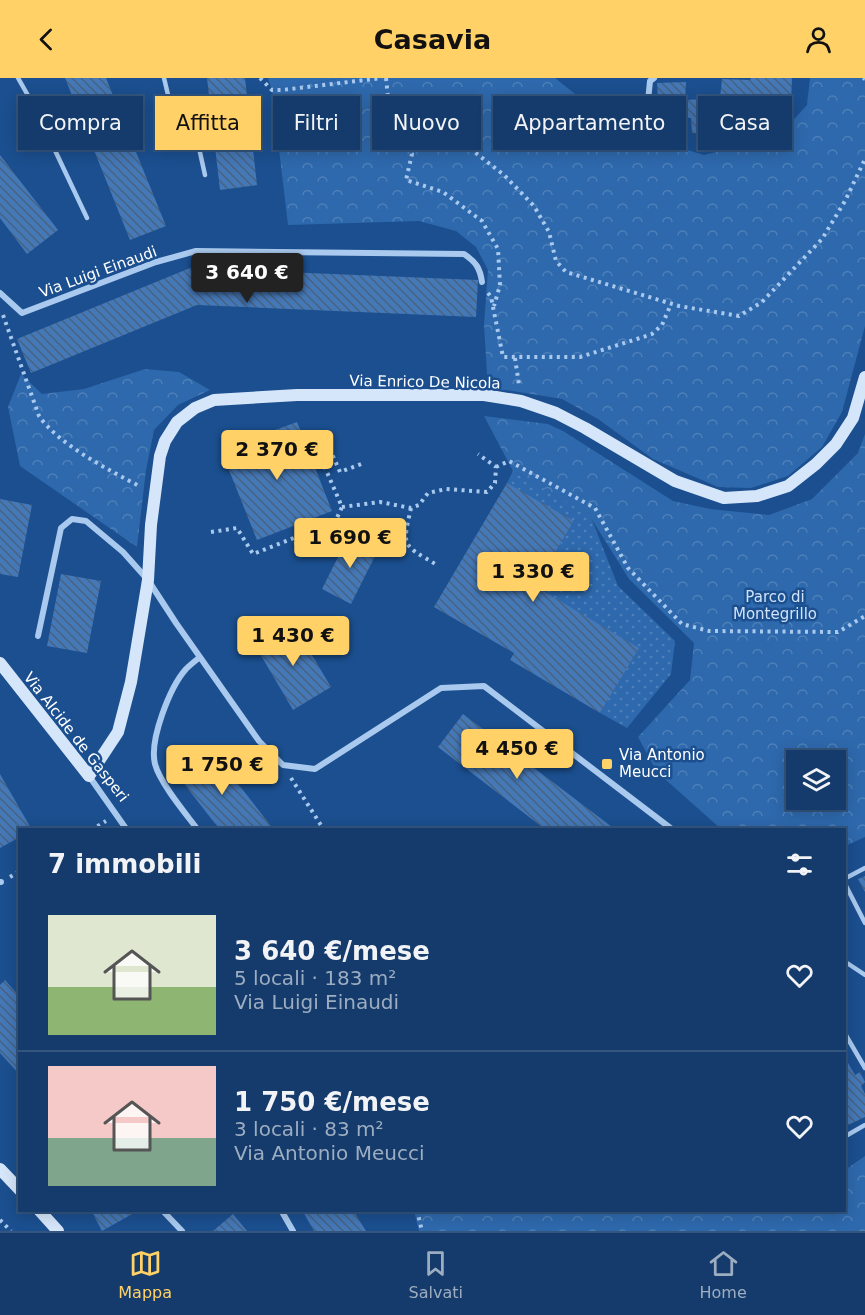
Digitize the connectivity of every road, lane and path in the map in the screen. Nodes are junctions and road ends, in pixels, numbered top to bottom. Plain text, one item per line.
1 (18, 78) edge
2 (164, 78) edge
3 (260, 78) edge
4 (384, 78) edge
5 (654, 78) edge
6 (648, 96) edge
7 (407, 150) edge
8 (865, 159) edge
9 (206, 176) dead end
10 (87, 219) dead end
11 (482, 282) joint
12 (0, 293) edge
13 (671, 303) junction
14 (0, 306) edge
15 (493, 307) junction
16 (515, 358) junction
17 (865, 377) edge
18 (521, 401) junction
19 (478, 454) dead end
20 (364, 463) dead end
21 (496, 467) junction
22 (154, 495) junction
23 (342, 507) junction
24 (411, 508) junction
25 (211, 532) dead end
26 (437, 565) dead end
27 (148, 580) junction
28 (865, 616) edge
29 (38, 636) dead end
30 (200, 657) junction
31 (0, 663) edge
32 (283, 765) junction
33 (89, 776) junction
34 (126, 828) edge
35 (196, 828) edge
36 (323, 828) edge
37 (670, 828) edge
38 (865, 868) edge
39 (846, 879) edge
40 (846, 884) edge
41 (865, 923) edge
42 (846, 962) edge
43 (865, 975) edge
44 (846, 1035) edge
45 (865, 1068) edge
46 (865, 1125) edge
47 (846, 1136) edge
48 (0, 1169) edge
49 (18, 1188) edge
50 (41, 1212) edge
51 (164, 1212) edge
52 (282, 1212) edge
53 (417, 1212) edge
54 (0, 1221) edge
55 (11, 1231) edge
56 (58, 1231) edge
57 (182, 1231) edge
58 (293, 1231) edge
59 (422, 1231) edge

1 - 10 lane
2 - 9 lane
3 - 4 path
4 - 13 path
5 - 6 street
7 - 15 path
8 - 13 path
11 - 12 street, Via Luigi Einaudi
11 - 15 path
13 - 16 path
14 - 22 path
15 - 16 path
16 - 18 path
17 - 18 street, Via Enrico De Nicola
18 - 22 street, Via Enrico De Nicola
19 - 21 path
20 - 23 path
21 - 24 path
21 - 28 path
22 - 27 street, Via Enrico De Nicola
23 - 24 path
23 - 25 path
24 - 26 path
27 - 29 street
27 - 30 street
27 - 33 street, Via Enrico De Nicola
30 - 32 street
30 - 35 street
31 - 33 street, Via Alcide de Gasperi
32 - 36 path
32 - 37 street
33 - 34 street, Via Alcide de Gasperi
38 - 39 lane
40 - 41 lane
42 - 43 lane
44 - 45 lane
46 - 47 lane
48 - 49 street
50 - 56 street
51 - 57 street
52 - 58 street
53 - 59 path
54 - 55 path

